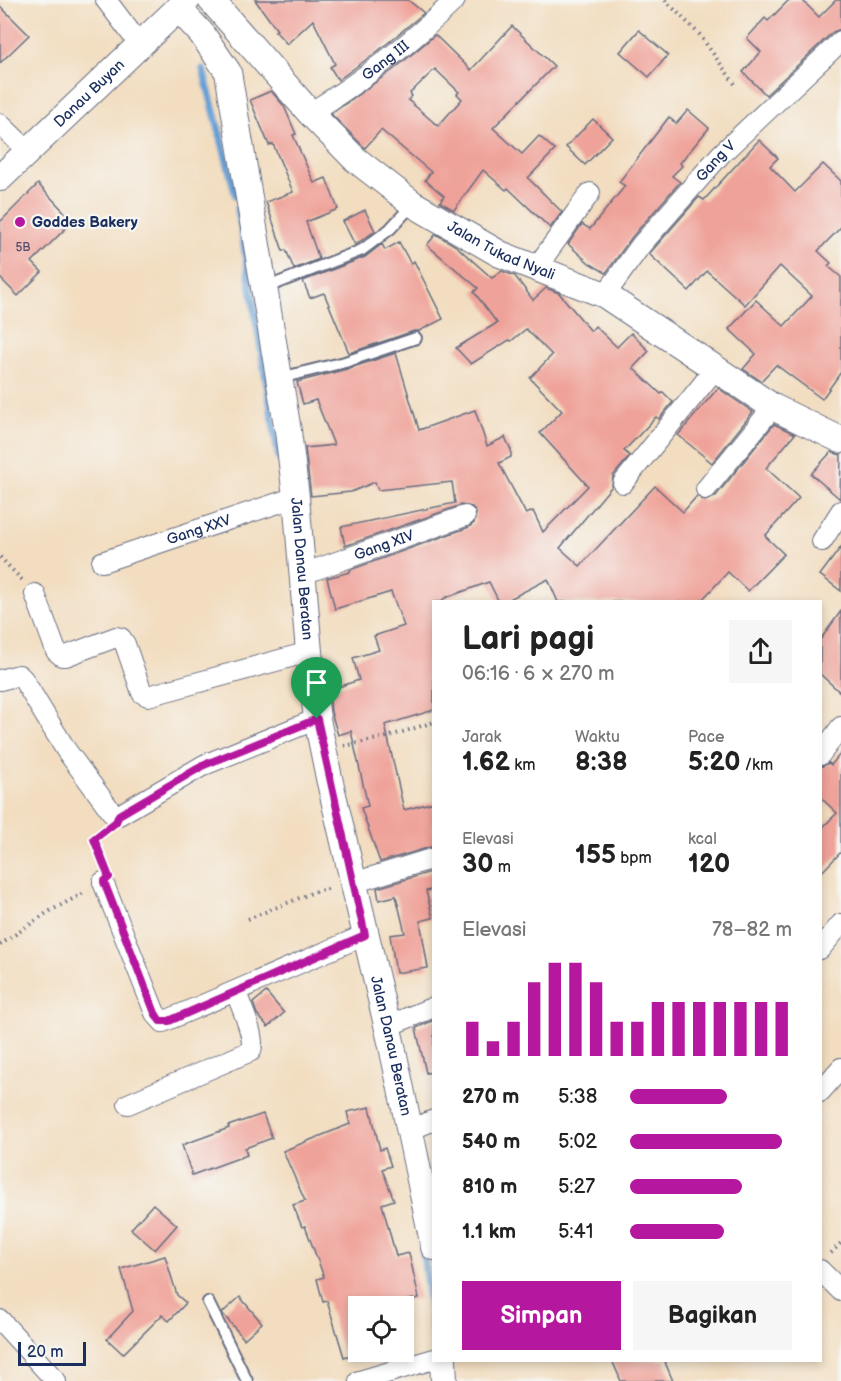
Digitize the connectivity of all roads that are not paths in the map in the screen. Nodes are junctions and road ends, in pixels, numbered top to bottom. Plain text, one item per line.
1 (106, 0) edge
2 (455, 0) edge
3 (182, 4) edge
4 (217, 7) edge
5 (202, 34) junction
6 (841, 41) edge
7 (140, 45) junction
8 (310, 113) junction
9 (0, 124) edge
10 (28, 151) junction
11 (0, 178) edge
12 (590, 193) dead end
13 (413, 204) junction
14 (536, 268) junction
15 (265, 288) junction
16 (605, 295) junction
17 (416, 338) dead end
18 (715, 369) junction
19 (280, 378) junction
20 (773, 407) junction
21 (837, 432) edge
22 (623, 483) dead end
23 (706, 489) dead end
24 (296, 497) junction
25 (841, 511) edge
26 (465, 516) dead end
27 (822, 541) dead end
28 (102, 562) dead end
29 (303, 574) junction
30 (35, 594) road end
31 (309, 652) junction
32 (0, 680) edge
33 (317, 719) junction
34 (841, 727) edge
35 (822, 752) edge
36 (432, 859) edge
37 (104, 882) road end
38 (353, 883) junction
39 (841, 924) edge
40 (365, 935) junction
41 (822, 947) edge
42 (236, 993) junction
43 (432, 1008) edge
44 (388, 1026) junction
45 (841, 1068) edge
46 (822, 1090) edge
47 (129, 1104) dead end
48 (432, 1121) edge
49 (410, 1130) junction
50 (432, 1237) edge
51 (822, 1272) edge
52 (841, 1292) edge
53 (208, 1302) dead end
54 (0, 1320) edge
55 (432, 1360) edge
56 (443, 1362) edge
57 (56, 1381) edge
58 (247, 1381) edge
59 (359, 1381) edge
60 (444, 1381) edge

1 - 7 street
2 - 8 street, Gang III
3 - 5 street, Jalan Danau Beratan
3 - 7 street, Danau Buyan
4 - 5 street
4 - 8 street, Jalan Tukad Nyali
5 - 15 street, Jalan Danau Beratan
6 - 16 street, Gang V
7 - 10 street, Danau Buyan
8 - 13 street, Jalan Tukad Nyali
9 - 10 street
10 - 11 street, Danau Buyan
12 - 14 street
13 - 14 street, Jalan Tukad Nyali
13 - 15 lane
14 - 16 street, Jalan Tukad Nyali
15 - 19 street, Jalan Danau Beratan
16 - 18 street, Jalan Tukad Nyali
17 - 19 lane
18 - 20 street, Jalan Tukad Nyali
18 - 22 street
19 - 24 street, Jalan Danau Beratan
20 - 21 street, Jalan Tukad Nyali
20 - 23 street
24 - 28 street, Gang XXV
24 - 29 street, Jalan Danau Beratan
25 - 27 street
26 - 29 street, Gang XIV
29 - 31 street, Jalan Danau Beratan
30 - 31 street
31 - 33 street, Jalan Danau Beratan
32 - 33 street
33 - 38 street, Jalan Danau Beratan
34 - 35 street
36 - 38 street
37 - 42 street
38 - 40 street, Jalan Danau Beratan
39 - 41 street
40 - 42 street
40 - 44 street, Jalan Danau Beratan
42 - 47 street
43 - 44 street
44 - 49 street, Jalan Danau Beratan
45 - 46 street
48 - 49 street
49 - 50 street, Jalan Danau Beratan
51 - 52 street
53 - 58 lane
54 - 57 street
55 - 59 street
56 - 60 street

